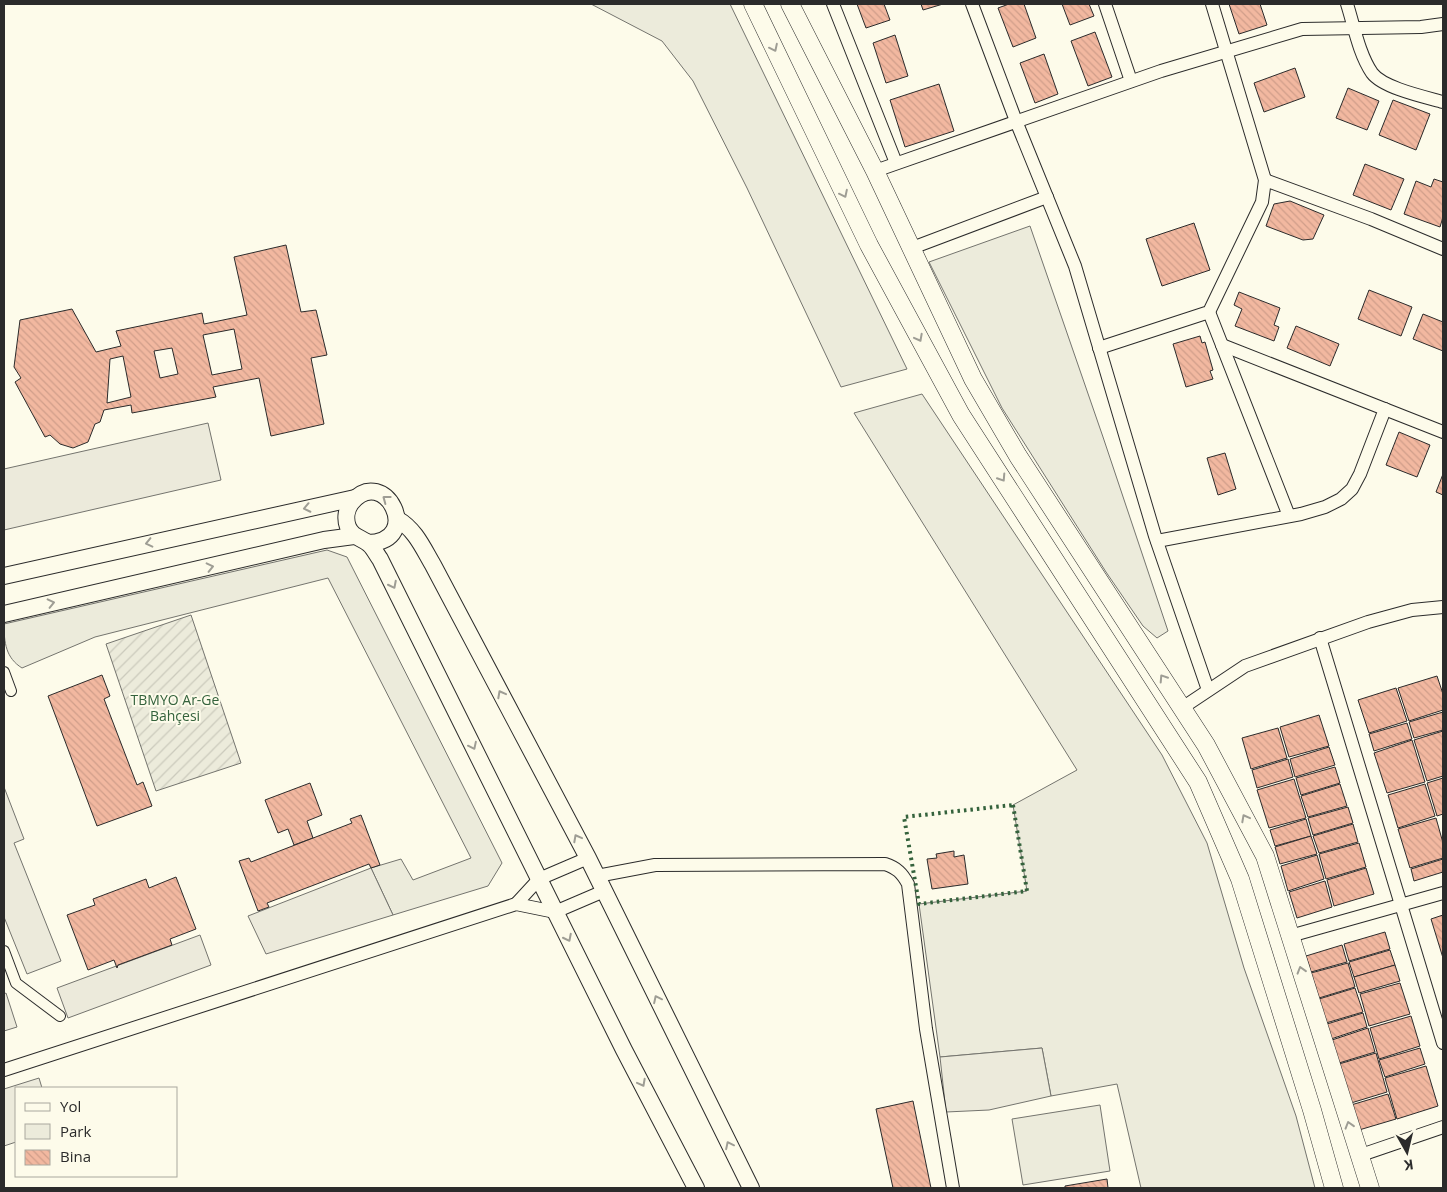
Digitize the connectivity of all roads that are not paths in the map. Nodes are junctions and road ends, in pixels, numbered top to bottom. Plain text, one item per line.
1 (753, 4) edge
2 (790, 4) edge
3 (833, 4) edge
4 (972, 4) edge
5 (1105, 4) edge
6 (1212, 4) edge
7 (1347, 4) edge
8 (1443, 24) edge
9 (1355, 27) junction
10 (1227, 51) junction
11 (1131, 81) junction
12 (1443, 102) edge
13 (1016, 121) junction
14 (896, 163) junction
15 (876, 171) junction
16 (1265, 180) junction
17 (1047, 197) junction
18 (912, 248) junction
19 (1443, 249) edge
20 (1209, 312) junction
21 (1222, 345) junction
22 (1099, 348) junction
23 (1385, 409) junction
24 (1443, 432) edge
25 (355, 498) junction
26 (1289, 516) junction
27 (397, 519) junction
28 (361, 539) junction
29 (1157, 542) junction
30 (4, 576) edge
31 (1443, 606) edge
32 (4, 614) edge
33 (1320, 638) junction
34 (4, 672) edge
35 (1208, 690) junction
36 (11, 691) dead end
37 (1182, 708) junction
38 (588, 858) junction
39 (539, 880) junction
40 (601, 884) junction
41 (1443, 893) edge
42 (516, 904) junction
43 (1402, 905) junction
44 (555, 912) junction
45 (1290, 936) junction
46 (4, 951) edge
47 (60, 1016) dead end
48 (1443, 1043) edge
49 (4, 1070) edge
50 (1443, 1127) edge
51 (1358, 1156) junction
52 (696, 1188) edge
53 (751, 1188) edge
54 (953, 1188) edge
55 (1334, 1188) edge
56 (1370, 1188) edge

1 -> 55 main road
2 - 15 main road
3 - 14 street
4 - 13 street
5 - 11 street
6 - 10 street
7 - 9 street
8 - 9 street
9 - 10 street
9 - 12 street
10 - 11 street
10 - 16 street
11 - 13 street
13 - 14 street
13 - 17 street
14 - 15 street
15 - 18 main road
16 - 19 street
16 - 20 street
17 - 18 street
17 - 22 street
37 -> 18 main road
20 - 21 street
20 - 22 street
21 - 23 street
21 - 26 street
22 - 29 street
23 - 24 street
23 - 26 street
27 -> 25 street
25 - 28 street
25 -> 30 street
26 - 29 street
27 - 28 street
38 -> 27 street
32 -> 28 street
28 -> 39 street
29 - 35 street
31 - 33 street
33 - 35 street
33 - 43 street
34 - 36 street
35 - 37 street
45 -> 37 main road
38 - 39 street
38 - 40 street
39 - 42 street
39 - 44 street
40 - 44 street
53 -> 40 street
40 - 54 street
41 - 43 street
42 - 44 street
42 - 49 street
43 - 45 street
43 - 48 street
44 -> 52 street
51 -> 45 main road
46 - 47 street
50 - 51 street
51 - 56 main road

